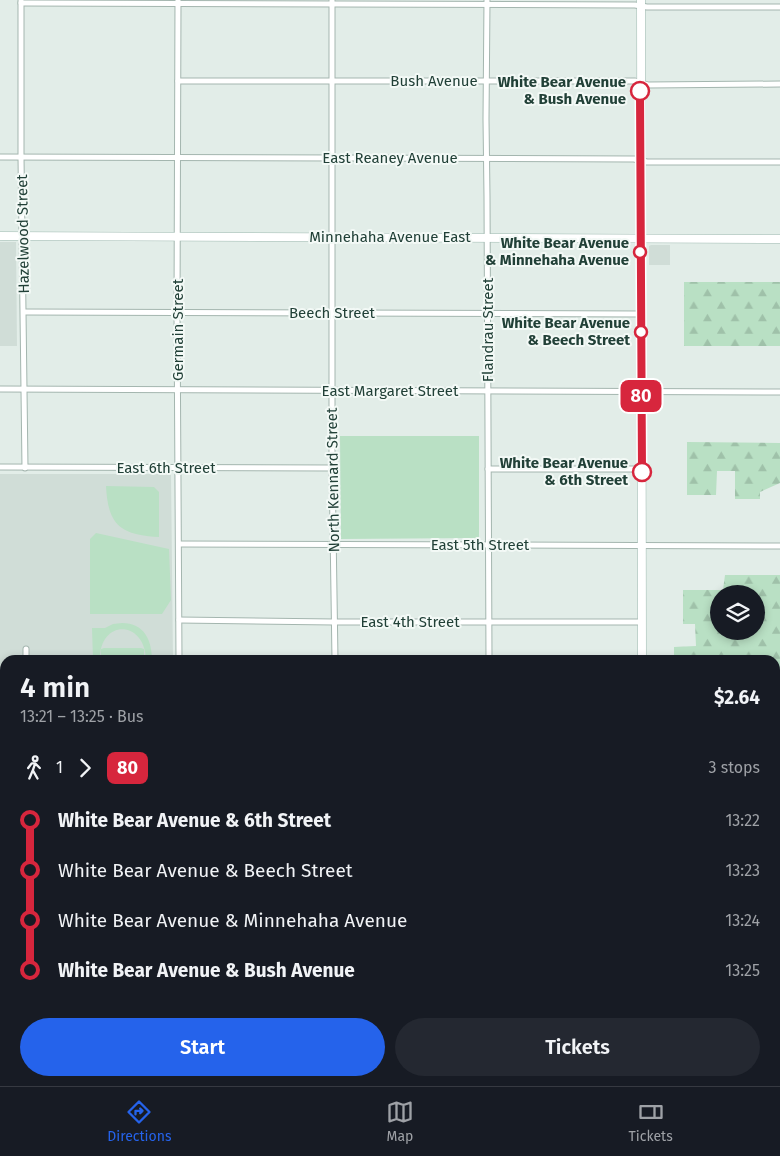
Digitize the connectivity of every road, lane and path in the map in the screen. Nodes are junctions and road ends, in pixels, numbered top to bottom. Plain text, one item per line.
1 (21, 1) edge
2 (178, 2) edge
3 (332, 2) edge
4 (487, 2) edge
5 (641, 3) edge
6 (780, 7) edge
7 (178, 80) junction
8 (332, 81) junction
9 (486, 81) junction
10 (640, 83) junction
11 (780, 84) edge
12 (0, 157) edge
13 (21, 157) junction
14 (178, 158) junction
15 (332, 158) junction
16 (486, 158) junction
17 (641, 160) junction
18 (780, 162) edge
19 (0, 236) edge
20 (23, 236) junction
21 (177, 236) junction
22 (332, 237) junction
23 (488, 238) junction
24 (641, 238) junction
25 (780, 239) edge
26 (24, 312) junction
27 (177, 312) junction
28 (332, 313) junction
29 (488, 313) junction
30 (640, 314) junction
31 (0, 389) edge
32 (24, 389) junction
33 (178, 390) junction
34 (332, 390) junction
35 (641, 391) junction
36 (488, 392) junction
37 (780, 392) edge
38 (0, 467) edge
39 (25, 468) junction
40 (179, 468) junction
41 (332, 468) junction
42 (488, 469) junction
43 (642, 469) junction
44 (179, 544) junction
45 (334, 545) junction
46 (488, 545) junction
47 (642, 546) junction
48 (780, 546) edge
49 (179, 620) junction
50 (334, 622) junction
51 (488, 622) junction
52 (642, 622) junction
53 (26, 649) dead end
54 (26, 655) edge
55 (179, 655) edge
56 (335, 655) edge
57 (489, 655) edge
58 (642, 655) edge

1 - 2 street
1 - 13 street, Hazelwood Street
2 - 3 street
2 - 7 street, Germain Street
3 - 4 street
3 - 8 street, North Kennard Street
4 - 5 street
4 - 9 street, Flandrau Street
5 - 6 street
5 - 10 main road
7 - 8 street, Bush Avenue
7 - 14 street, Germain Street
8 - 9 street, Bush Avenue
8 - 15 street, North Kennard Street
9 - 10 street, Bush Avenue
9 - 16 street, Flandrau Street
10 - 11 street, Bush Avenue
10 - 17 main road
12 - 13 street, East Reaney Avenue
13 - 14 street, East Reaney Avenue
13 - 20 street, Hazelwood Street
14 - 15 street, East Reaney Avenue
14 - 21 street, Germain Street
15 - 16 street, East Reaney Avenue
15 - 22 street, North Kennard Street
16 - 17 street, East Reaney Avenue
16 - 23 street, Flandrau Street
17 - 18 street, East Reaney Avenue
17 - 24 main road
19 - 20 main road, Minnehaha Avenue East
20 - 21 main road, Minnehaha Avenue East
20 - 26 street, Hazelwood Street
21 - 22 main road, Minnehaha Avenue East
21 - 27 street, Germain Street
22 - 23 main road, Minnehaha Avenue East
22 - 28 street, North Kennard Street
23 - 24 main road, Minnehaha Avenue East
23 - 29 street, Flandrau Street
24 - 25 main road, Minnehaha Avenue East
24 - 30 main road
26 - 27 street, Beech Street
26 - 32 street, Hazelwood Street
27 - 28 street, Beech Street
27 - 33 street, Germain Street
28 - 29 street, Beech Street
28 - 34 street, North Kennard Street
29 - 30 street, Beech Street
29 - 36 street, Flandrau Street
30 - 35 main road
31 - 32 street, East Margaret Street
32 - 33 street, East Margaret Street
32 - 39 street, Hazelwood Street
33 - 34 street, East Margaret Street
33 - 40 street, Germain Street
34 - 36 street, East Margaret Street
34 - 41 street, North Kennard Street
35 - 36 street, East Margaret Street
35 - 37 street, East Margaret Street
35 - 43 main road
36 - 42 street, Flandrau Street
38 - 39 street, East 6th Street
39 - 40 street, East 6th Street
40 - 41 street, East 6th Street
40 - 44 street, Germain Street
41 - 45 street, North Kennard Street
42 - 43 street
42 - 46 street, Flandrau Street
43 - 47 main road
44 - 45 street, East 5th Street
44 - 49 street, Germain Street
45 - 46 street, East 5th Street
45 - 50 street, North Kennard Street
46 - 47 street, East 5th Street
46 - 51 street, Flandrau Street
47 - 48 street, East 5th Street
47 - 52 main road
49 - 50 street, East 4th Street
49 - 55 street, Germain Street
50 - 51 street, East 4th Street
50 - 56 street, North Kennard Street
51 - 52 street, East 4th Street
51 - 57 street, Flandrau Street
52 - 58 main road
53 - 54 street

